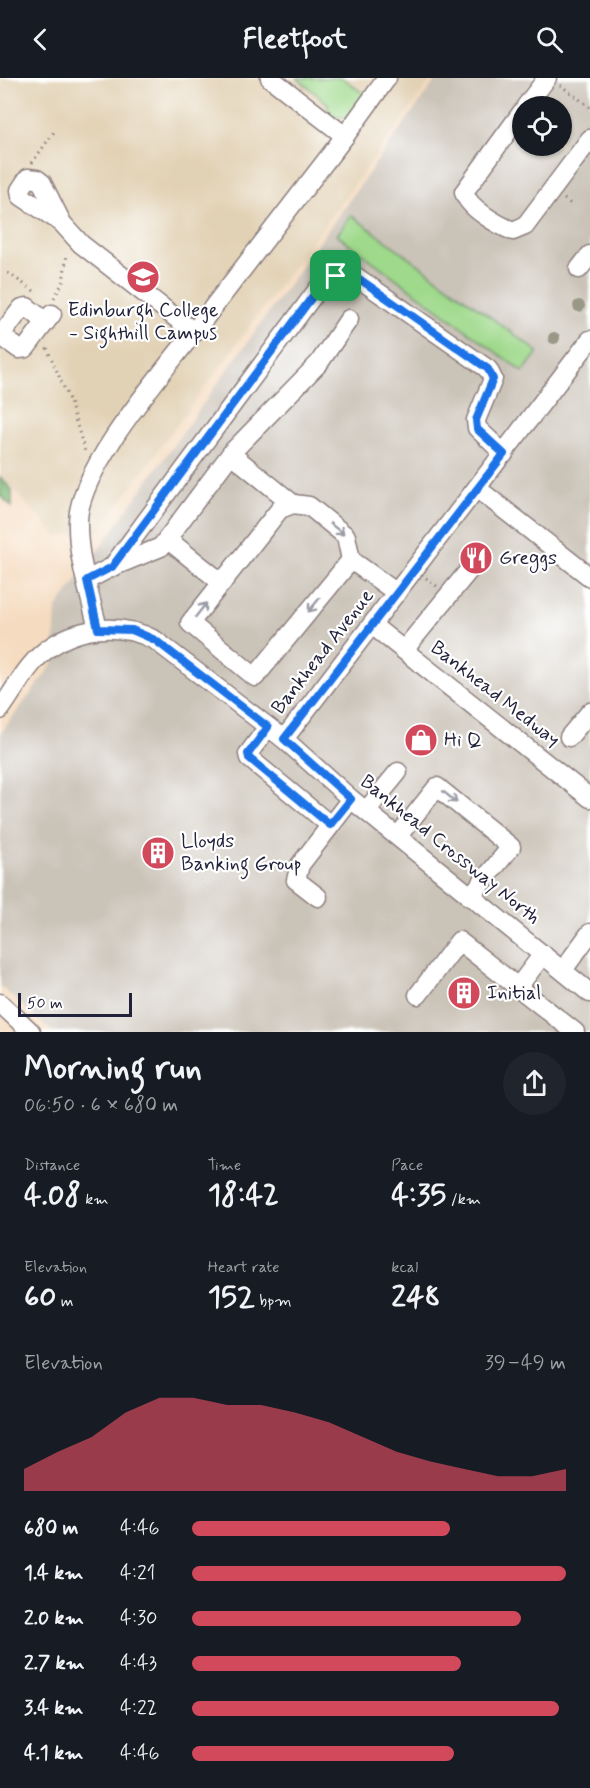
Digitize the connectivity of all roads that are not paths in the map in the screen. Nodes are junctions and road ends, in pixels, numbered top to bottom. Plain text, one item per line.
1 (270, 78) edge
2 (387, 78) edge
3 (553, 81) edge
4 (537, 96) edge
5 (512, 126) edge
6 (345, 136) junction
7 (590, 139) edge
8 (62, 223) dead end
9 (349, 319) dead end
10 (194, 332) junction
11 (2, 336) edge
12 (588, 348) edge
13 (231, 454) junction
14 (504, 454) junction
15 (477, 489) junction
16 (293, 504) junction
17 (167, 539) junction
18 (351, 560) junction
19 (112, 567) junction
20 (470, 569) dead end
21 (590, 577) edge
22 (87, 580) junction
23 (222, 583) junction
24 (397, 593) junction
25 (372, 625) junction
26 (98, 629) junction
27 (404, 650) junction
28 (0, 710) edge
29 (590, 712) edge
30 (268, 727) junction
31 (569, 737) dead end
32 (284, 739) junction
33 (398, 772) dead end
34 (590, 798) edge
35 (351, 799) junction
36 (366, 811) junction
37 (330, 825) junction
38 (398, 836) junction
39 (318, 897) dead end
40 (470, 897) junction
41 (590, 933) edge
42 (543, 954) junction
43 (562, 970) junction
44 (518, 987) junction
45 (590, 993) edge
46 (418, 995) dead end
47 (0, 1003) edge
48 (0, 1008) edge
49 (26, 1027) edge
50 (574, 1032) edge

1 - 6 street
2 - 6 street
3 - 4 street
5 - 7 street
6 - 10 street
8 - 10 street
9 - 13 street
10 - 22 street
11 - 11 street
12 - 14 street, Bankhead Avenue
13 - 16 street
13 - 17 street
14 - 15 street, Bankhead Avenue
14 - 19 street
15 - 21 street
15 - 24 street, Bankhead Avenue
16 -> 18 street
16 - 23 street
17 - 19 street
17 - 23 street
18 -> 23 street
18 - 24 street
19 - 22 street
20 - 27 street
22 - 26 street
24 - 25 street, Bankhead Avenue
25 - 27 street, Bankhead Medway
25 - 32 street, Bankhead Avenue
26 - 28 street, Bankhead Avenue
26 - 30 street, Bankhead Avenue
27 - 34 street, Bankhead Medway
29 - 31 street
30 - 32 street, Bankhead Avenue
30 - 37 street
32 - 35 street, Bankhead Crossway North
33 - 36 street
35 - 36 street, Bankhead Crossway North
35 - 37 street
36 - 38 street, Bankhead Crossway North
37 - 39 street
38 - 40 street, Bankhead Crossway North
38 -> 40 street
40 - 42 street, Bankhead Crossway North
41 - 43 street
42 - 43 street, Bankhead Crossway North
42 - 44 street
43 - 45 street, Bankhead Crossway North
44 - 46 street
44 - 50 street
47 - 49 street
48 - 49 street

